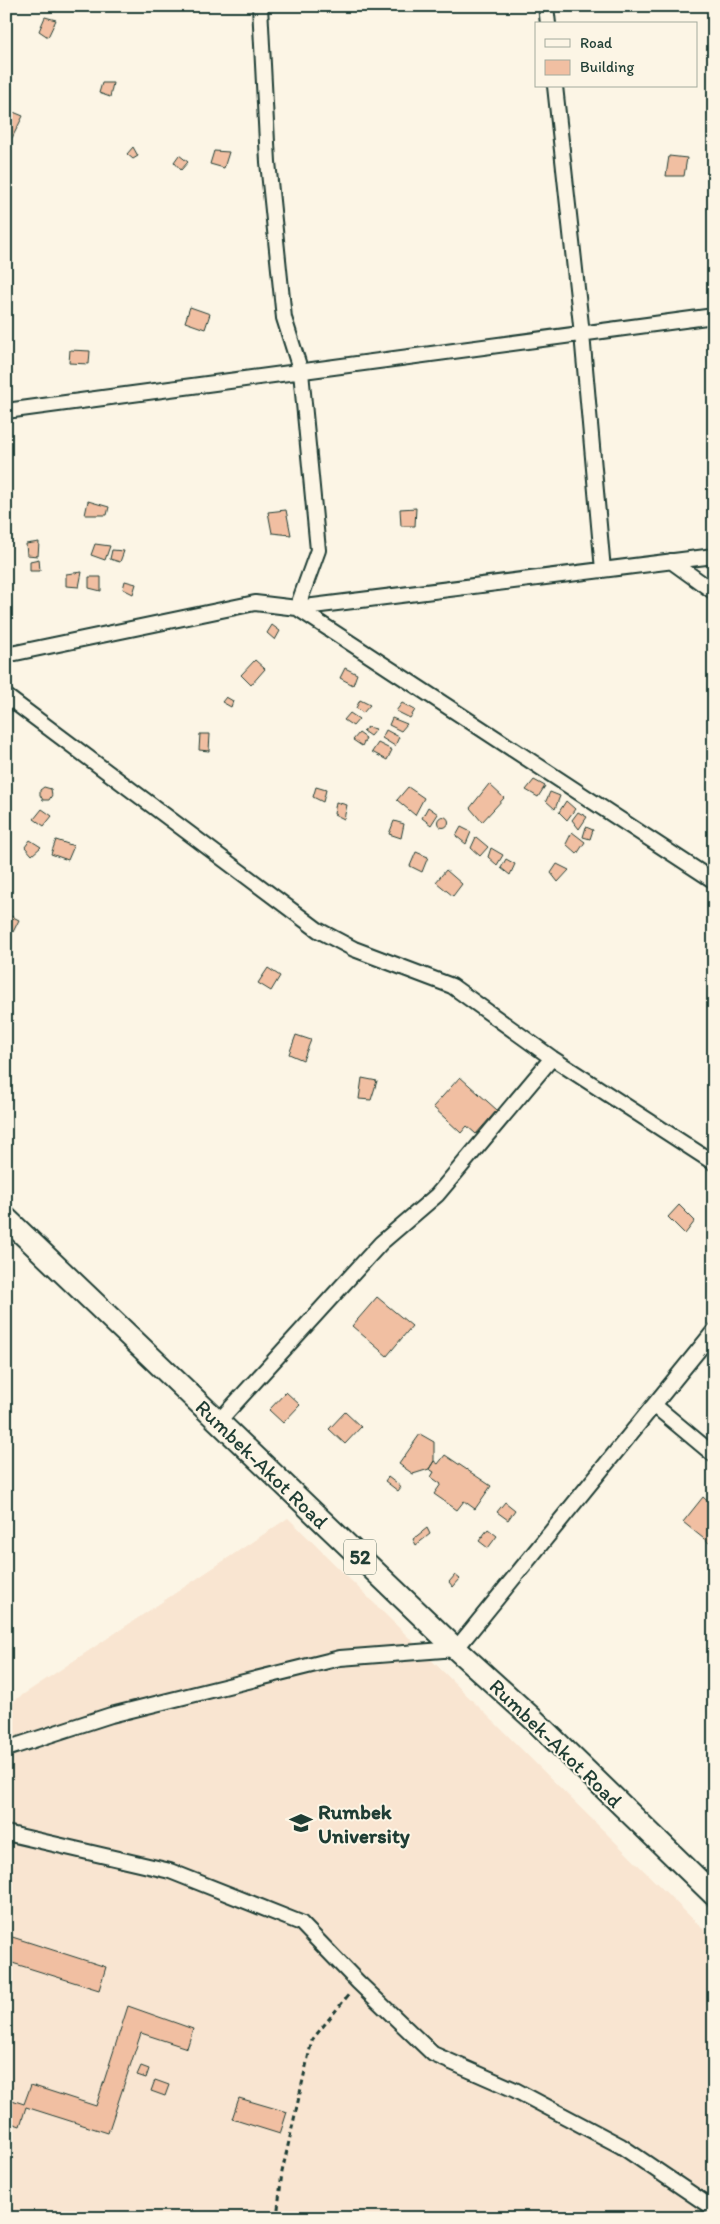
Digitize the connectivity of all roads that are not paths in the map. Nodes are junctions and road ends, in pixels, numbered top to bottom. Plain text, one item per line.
1 (260, 6) edge
2 (546, 6) edge
3 (548, 22) edge
4 (555, 88) edge
5 (714, 316) edge
6 (582, 334) junction
7 (301, 372) junction
8 (6, 411) edge
9 (714, 556) edge
10 (671, 561) junction
11 (603, 570) junction
12 (714, 592) edge
13 (297, 608) junction
14 (6, 655) edge
15 (6, 696) edge
16 (714, 881) edge
17 (552, 1058) junction
18 (714, 1163) edge
19 (6, 1218) edge
20 (714, 1331) edge
21 (654, 1405) junction
22 (218, 1422) junction
23 (714, 1455) edge
24 (456, 1649) junction
25 (6, 1749) edge
26 (6, 1833) edge
27 (714, 1895) edge
28 (714, 2210) edge

1 - 7 street
2 - 3 street
4 - 6 street
5 - 6 street
6 - 7 street
6 - 11 street
7 - 8 street
7 - 13 street
9 - 10 street
10 - 11 street
10 - 12 street
11 - 13 street
13 - 14 street
13 - 16 street
15 - 17 street
17 - 18 street
17 - 22 street
19 - 22 main road, Rumbek-Akot Road / 52
20 - 21 street
21 - 23 street
21 - 24 street
22 - 24 main road, Rumbek-Akot Road / 52
24 - 25 street
24 - 27 main road, Rumbek-Akot Road / 52
26 - 28 street

